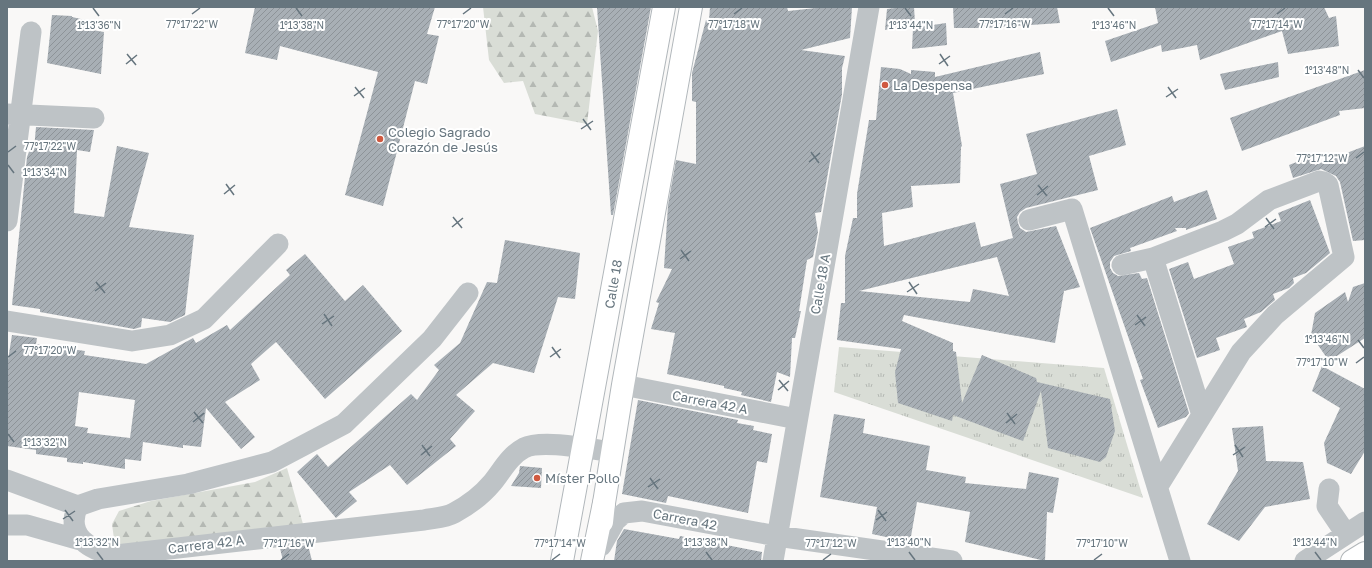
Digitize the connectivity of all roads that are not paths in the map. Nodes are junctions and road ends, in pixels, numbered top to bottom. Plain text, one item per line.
1 (664, 7) edge
2 (691, 7) edge
3 (869, 7) edge
4 (31, 32) dead end
5 (14, 114) edge
6 (94, 118) dead end
7 (1029, 220) dead end
8 (7, 221) edge
9 (278, 244) dead end
10 (1153, 258) junction
11 (1122, 265) dead end
12 (468, 293) dead end
13 (7, 321) edge
14 (623, 385) junction
15 (1202, 415) junction
16 (797, 419) junction
17 (583, 448) junction
18 (612, 452) junction
19 (7, 480) edge
20 (1158, 486) junction
21 (1329, 489) dead end
22 (78, 506) junction
23 (1365, 522) edge
24 (7, 525) edge
25 (1346, 534) junction
26 (777, 536) junction
27 (80, 540) junction
28 (1365, 553) edge
29 (598, 556) edge
30 (562, 561) edge
31 (773, 561) edge
32 (952, 561) edge
33 (1180, 561) edge
34 (1305, 561) edge
35 (1352, 561) edge

1 - 17 main road, Calle 18
2 - 14 main road
3 - 16 street, Calle 18 A
4 - 5 street
5 - 6 street
5 - 8 street
7 - 20 street
9 - 13 street
10 - 11 street
10 - 15 street
10 - 15 street
12 - 22 street
14 - 16 street, Carrera 42 A
14 - 18 main road
15 - 20 street
16 - 26 street, Calle 18 A
17 - 18 street, Carrera 42 A
17 - 27 street, Carrera 42 A
17 - 30 main road, Calle 18
18 - 29 main road
19 - 22 street
20 - 33 street
21 - 25 street
22 - 27 street
23 - 25 street
24 - 27 street, Carrera 42 A
25 - 34 street
26 - 29 street, Carrera 42
26 - 31 street, Calle 18 A
26 - 32 street, Carrera 42
28 - 35 main road

